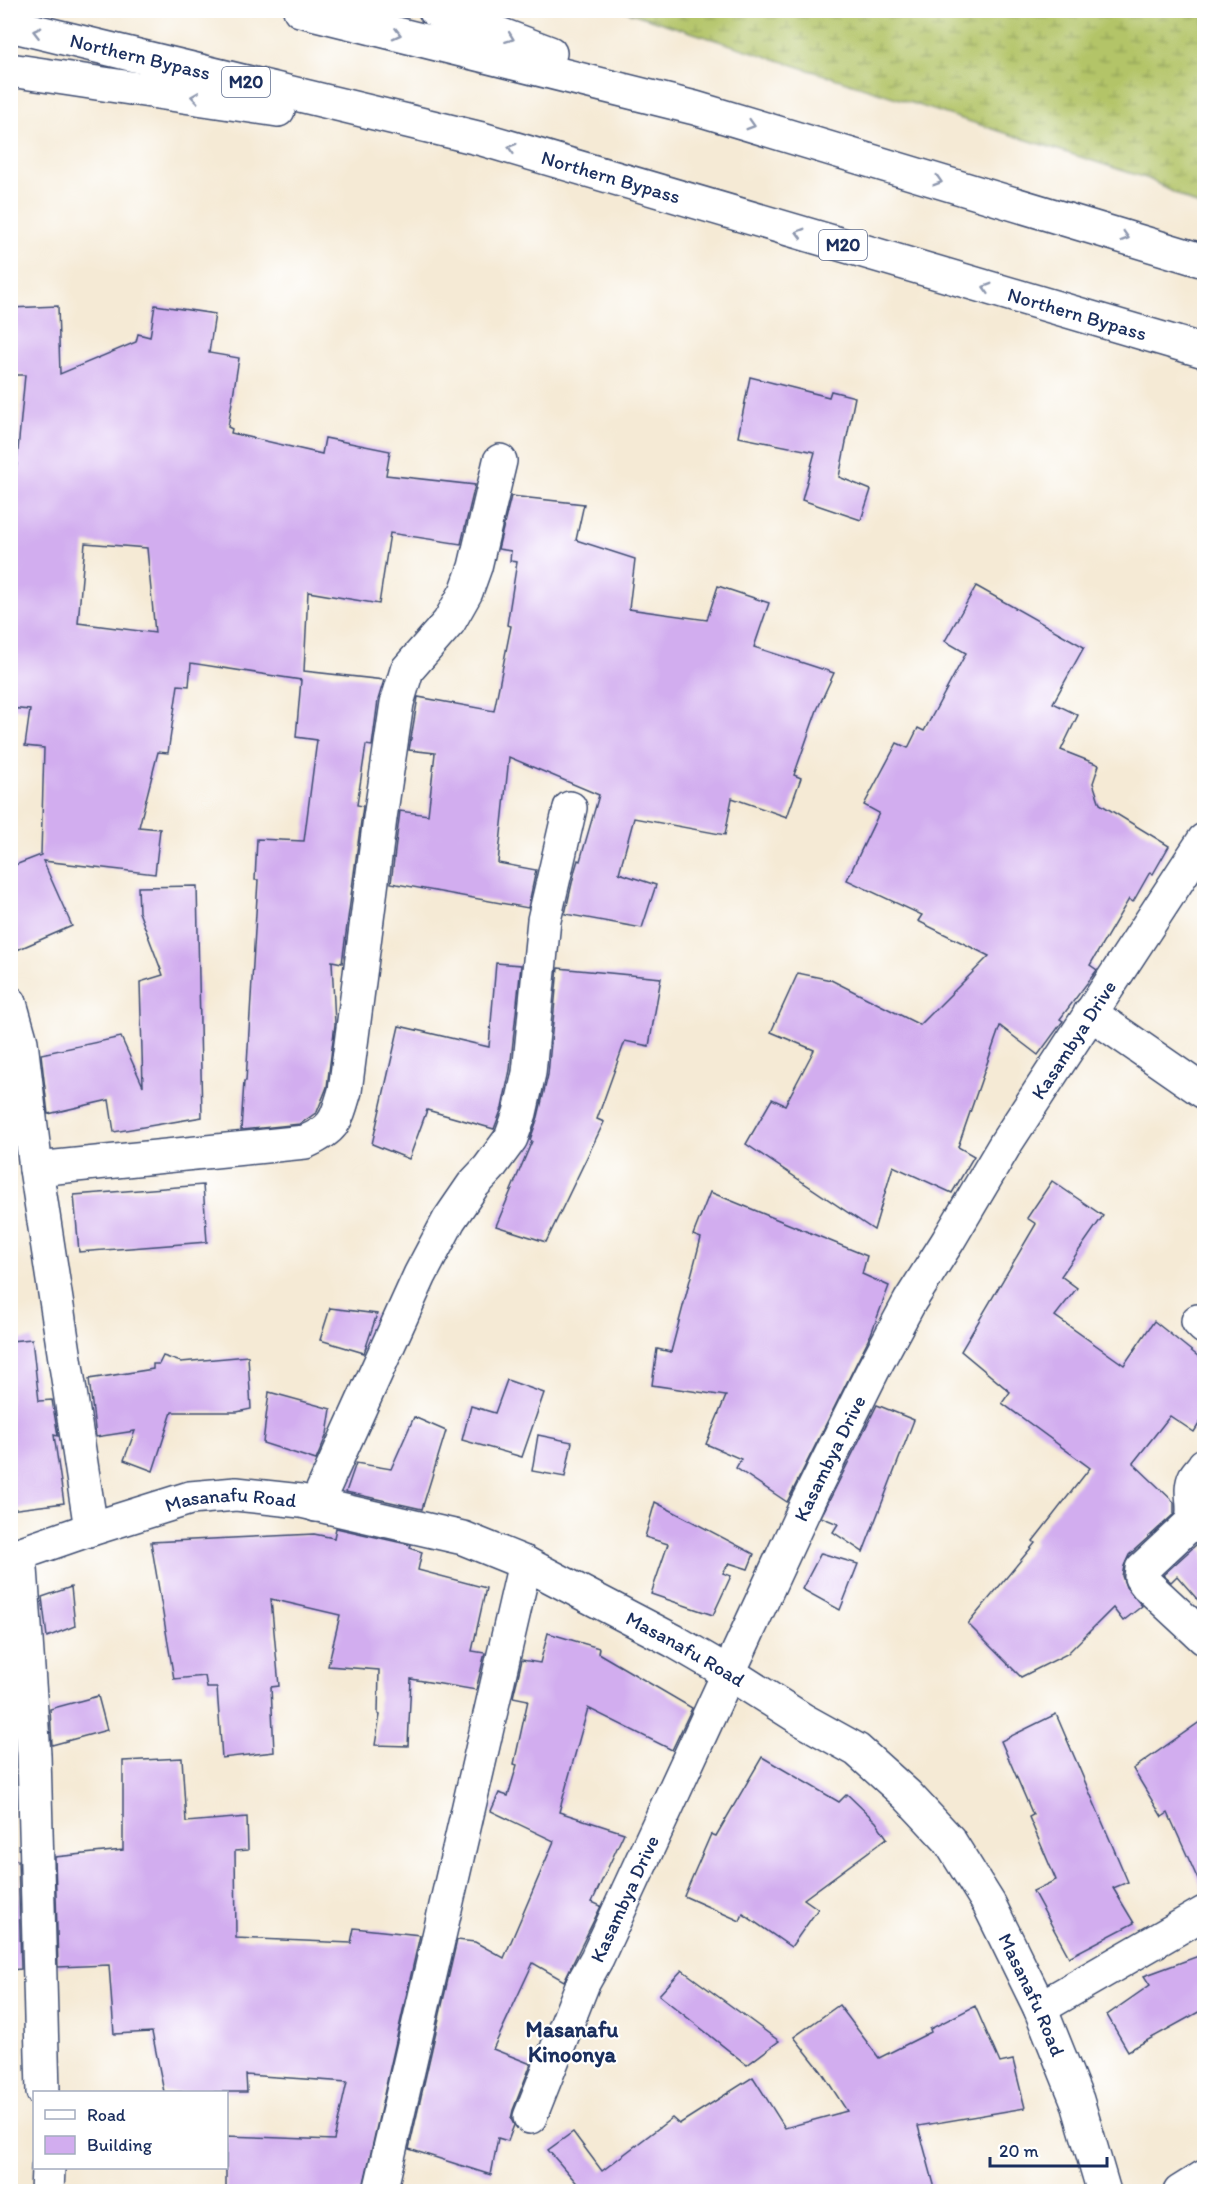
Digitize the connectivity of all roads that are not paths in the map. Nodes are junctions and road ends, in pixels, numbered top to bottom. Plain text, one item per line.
1 (300, 10) edge
2 (435, 10) edge
3 (10, 26) edge
4 (10, 70) edge
5 (695, 108) junction
6 (482, 139) junction
7 (1204, 261) edge
8 (1204, 351) edge
9 (500, 461) dead end
10 (570, 808) dead end
11 (1204, 840) edge
12 (10, 1004) edge
13 (1090, 1013) junction
14 (1204, 1092) edge
15 (36, 1169) junction
16 (1204, 1465) edge
17 (316, 1504) junction
18 (91, 1529) junction
19 (15, 1555) edge
20 (525, 1563) junction
21 (1204, 1638) edge
22 (729, 1673) junction
23 (1204, 1913) edge
24 (1040, 2008) junction
25 (43, 2091) edge
26 (530, 2117) dead end
27 (48, 2169) edge
28 (1204, 2177) edge
29 (48, 2192) edge
30 (380, 2192) edge
31 (1104, 2192) edge
32 (1179, 2192) edge

1 -> 5 main road
2 -> 5 main road
6 -> 3 main road, Northern Bypass / M20
6 -> 4 main road
5 -> 7 main road
8 -> 6 main road, Northern Bypass / M20
9 - 15 main road
10 - 17 main road
11 - 13 main road, Kasambya Drive
12 - 15 main road
13 - 14 main road
13 - 22 main road, Kasambya Drive
15 - 18 main road
16 - 21 main road
17 - 18 main road, Masanafu Road
17 - 20 main road, Masanafu Road
18 - 19 main road, Masanafu Road
19 - 25 main road
20 - 22 main road, Masanafu Road
20 - 30 main road
22 - 24 main road, Masanafu Road
22 - 26 main road, Kasambya Drive
23 - 24 main road
24 - 31 main road, Masanafu Road
27 - 29 main road
28 - 32 main road

